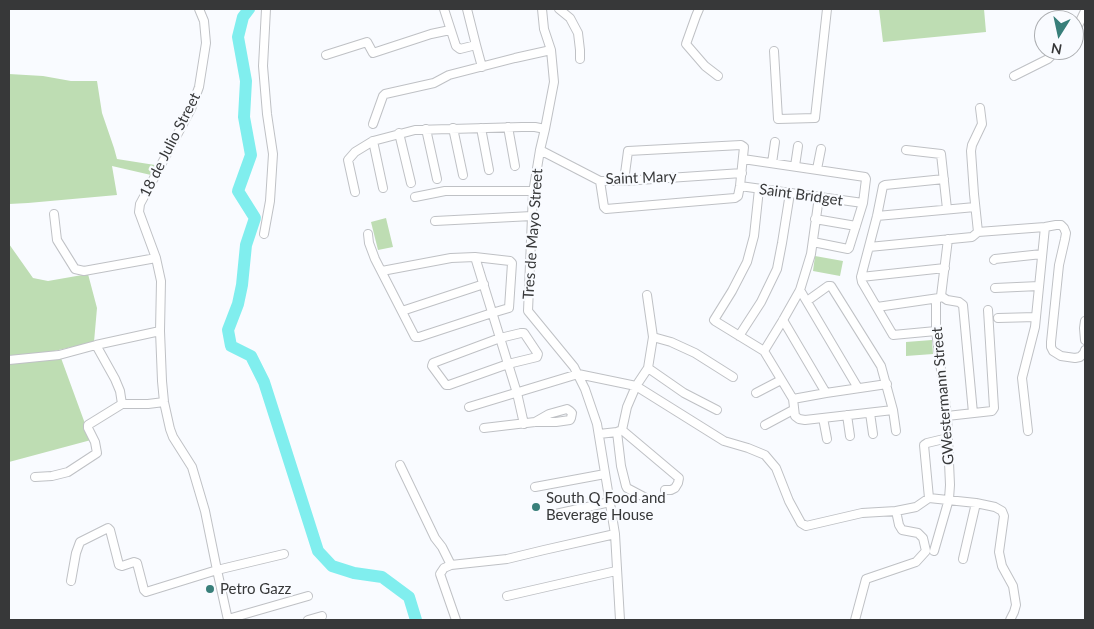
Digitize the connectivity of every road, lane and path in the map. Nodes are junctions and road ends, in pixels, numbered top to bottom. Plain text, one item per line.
1 (199, 9) edge
2 (266, 9) edge
3 (444, 9) edge
4 (467, 9) edge
5 (542, 9) edge
6 (559, 9) edge
7 (699, 9) edge
8 (827, 9) edge
9 (450, 30) junction
10 (476, 45) junction
11 (552, 50) junction
12 (774, 51) dead end
13 (326, 55) dead end
14 (580, 59) dead end
15 (1044, 60) edge
16 (482, 67) junction
17 (718, 76) dead end
18 (1014, 76) dead end
19 (980, 108) dead end
20 (373, 124) dead end
21 (508, 127) junction
22 (453, 128) junction
23 (481, 128) junction
24 (426, 129) junction
25 (545, 129) junction
26 (399, 133) junction
27 (373, 141) junction
28 (775, 142) dead end
29 (798, 146) dead end
30 (820, 149) dead end
31 (906, 150) dead end
32 (543, 151) junction
33 (743, 159) junction
34 (772, 163) junction
35 (515, 166) dead end
36 (795, 166) junction
37 (817, 169) junction
38 (489, 170) dead end
39 (742, 173) junction
40 (463, 175) dead end
41 (437, 179) dead end
42 (944, 179) junction
43 (600, 181) junction
44 (624, 181) junction
45 (411, 183) dead end
46 (740, 186) junction
47 (383, 188) dead end
48 (760, 189) junction
49 (533, 191) junction
50 (355, 192) dead end
51 (790, 193) junction
52 (415, 197) dead end
53 (819, 197) junction
54 (863, 203) junction
55 (975, 207) junction
56 (947, 209) junction
57 (54, 214) dead end
58 (532, 216) junction
59 (877, 216) junction
60 (815, 219) junction
61 (435, 221) dead end
62 (856, 226) junction
63 (1045, 227) junction
64 (978, 232) junction
65 (264, 234) dead end
66 (368, 234) dead end
67 (948, 239) junction
68 (812, 242) junction
69 (869, 247) junction
70 (1042, 254) junction
71 (475, 257) junction
72 (156, 258) junction
73 (994, 260) dead end
74 (945, 268) junction
75 (382, 271) junction
76 (861, 276) junction
77 (484, 284) junction
78 (1038, 286) junction
79 (995, 288) dead end
80 (800, 290) junction
81 (648, 295) dead end
82 (938, 298) junction
83 (808, 301) junction
84 (877, 306) junction
85 (988, 310) dead end
86 (402, 311) junction
87 (492, 312) junction
88 (1036, 317) junction
89 (998, 318) dead end
90 (783, 320) junction
91 (1085, 321) edge
92 (160, 331) junction
93 (936, 331) junction
94 (739, 336) junction
95 (654, 337) junction
96 (500, 338) junction
97 (1085, 340) edge
98 (96, 345) junction
99 (764, 352) junction
100 (1085, 352) edge
101 (9, 360) edge
102 (508, 364) junction
103 (648, 368) junction
104 (578, 374) junction
105 (733, 377) dead end
106 (782, 380) junction
107 (887, 384) junction
108 (636, 386) junction
109 (858, 388) junction
110 (517, 393) junction
111 (756, 393) dead end
112 (826, 393) junction
113 (793, 399) junction
114 (164, 402) junction
115 (122, 404) junction
116 (469, 408) dead end
117 (717, 410) dead end
118 (793, 410) junction
119 (894, 410) junction
120 (870, 413) junction
121 (973, 413) junction
122 (847, 415) junction
123 (947, 416) junction
124 (823, 418) junction
125 (535, 422) dead end
126 (524, 424) junction
127 (765, 425) dead end
128 (484, 428) dead end
129 (620, 431) junction
130 (896, 431) dead end
131 (1028, 431) dead end
132 (599, 434) junction
133 (873, 434) dead end
134 (850, 436) dead end
135 (948, 438) junction
136 (827, 439) dead end
137 (400, 465) dead end
138 (605, 474) junction
139 (35, 477) dead end
140 (535, 488) dead end
141 (665, 490) dead end
142 (644, 497) dead end
143 (929, 498) junction
144 (949, 499) junction
145 (610, 502) junction
146 (976, 503) junction
147 (896, 511) junction
148 (551, 515) dead end
149 (615, 534) junction
150 (934, 552) dead end
151 (284, 554) dead end
152 (963, 559) dead end
153 (451, 565) junction
154 (217, 570) junction
155 (616, 571) junction
156 (71, 581) dead end
157 (308, 596) dead end
158 (507, 596) dead end
159 (322, 616) dead end
160 (228, 620) edge
161 (308, 620) edge
162 (456, 620) edge
163 (619, 620) edge
164 (856, 620) edge
165 (1010, 620) edge

1 - 72 street, 18 de Julio Street
2 - 65 street
3 - 9 street
4 - 10 street
5 - 11 street, Tres de Mayo Street
6 - 14 street
7 - 17 street
8 - 12 street
9 - 10 street
9 - 13 street
10 - 16 street
11 - 16 street
11 - 25 street, Tres de Mayo Street
15 - 18 street
16 - 20 street
19 - 55 street
21 - 23 street
21 - 25 street
21 - 35 street
22 - 23 street
22 - 24 street
22 - 40 street
23 - 38 street
24 - 26 street
24 - 41 street
25 - 32 street, Tres de Mayo Street
26 - 27 street
26 - 45 street
27 - 47 street
27 - 50 street
28 - 34 street
29 - 36 street
30 - 37 street
31 - 42 street
32 - 43 street, Saint Mary
32 - 49 street, Tres de Mayo Street
33 - 34 street
33 - 39 street
33 - 44 street
34 - 36 street
36 - 37 street
37 - 54 street
39 - 44 street, Saint Mary
39 - 46 street
42 - 56 street
42 - 59 street
43 - 44 street, Saint Mary
43 - 46 street
46 - 48 street, Saint Bridget
48 - 51 street, Saint Bridget
48 - 94 street
49 - 52 street
49 - 58 street, Tres de Mayo Street
51 - 53 street, Saint Bridget
51 - 94 street
53 - 54 street, Saint Bridget
53 - 60 street
54 - 62 street
55 - 56 street
55 - 64 street
56 - 59 street
57 - 72 street
58 - 61 street
58 - 104 street, Tres de Mayo Street
59 - 69 street
60 - 62 street
60 - 68 street
62 - 68 street
63 - 64 street
63 - 70 street
63 - 100 street
64 - 67 street
66 - 75 street
67 - 69 street
67 - 74 street, GWestermann Street
68 - 80 street
69 - 76 street
70 - 73 street
70 - 78 street
71 - 75 street
71 - 77 street
71 - 87 street
72 - 92 street, 18 de Julio Street
74 - 76 street
74 - 82 street, GWestermann Street
75 - 86 street
76 - 84 street
77 - 86 street
77 - 87 street
78 - 79 street
78 - 88 street
80 - 83 street
80 - 90 street
81 - 95 street
82 - 84 street
82 - 93 street, GWestermann Street
82 - 121 street
83 - 107 street
83 - 109 street
84 - 93 street
85 - 121 street
86 - 87 street
87 - 96 street
88 - 89 street
88 - 131 street
90 - 99 street
90 - 112 street
91 - 97 street
92 - 98 street
92 - 114 street, 18 de Julio Street
93 - 123 street, GWestermann Street
94 - 99 street
95 - 103 street
95 - 105 street
96 - 102 street
96 - 102 street
96 - 102 street
98 - 101 street
98 - 115 street
99 - 106 street
102 - 110 street
103 - 108 street
103 - 117 street
104 - 108 street
104 - 110 street
104 - 132 street, Tres de Mayo Street
106 - 111 street
106 - 113 street
107 - 109 street
107 - 119 street
108 - 129 street
108 - 147 street
109 - 112 street
110 - 116 street
110 - 126 street
112 - 113 street
113 - 118 street
114 - 115 street
114 - 154 street, 18 de Julio Street
115 - 139 street
118 - 124 street
118 - 127 street
119 - 120 street
119 - 130 street
120 - 122 street
120 - 133 street
121 - 123 street
122 - 124 street
122 - 134 street
123 - 135 street, GWestermann Street
124 - 136 street
125 - 126 street
126 - 128 street
129 - 132 street
129 - 141 street
129 - 142 street
132 - 138 street, Tres de Mayo Street
135 - 143 street
135 - 144 street, GWestermann Street
137 - 153 street
138 - 140 street
138 - 145 street, Tres de Mayo Street
143 - 144 street
143 - 147 street
144 - 146 street
144 - 150 street, GWestermann Street
145 - 148 street
145 - 149 street, Tres de Mayo Street
146 - 152 street
146 - 165 street
147 - 164 street
149 - 153 street
149 - 155 street, Tres de Mayo Street
151 - 154 street
153 - 162 street
154 - 156 street
154 - 160 street, 18 de Julio Street
155 - 158 street
155 - 163 street, Tres de Mayo Street
157 - 160 street
159 - 161 street

